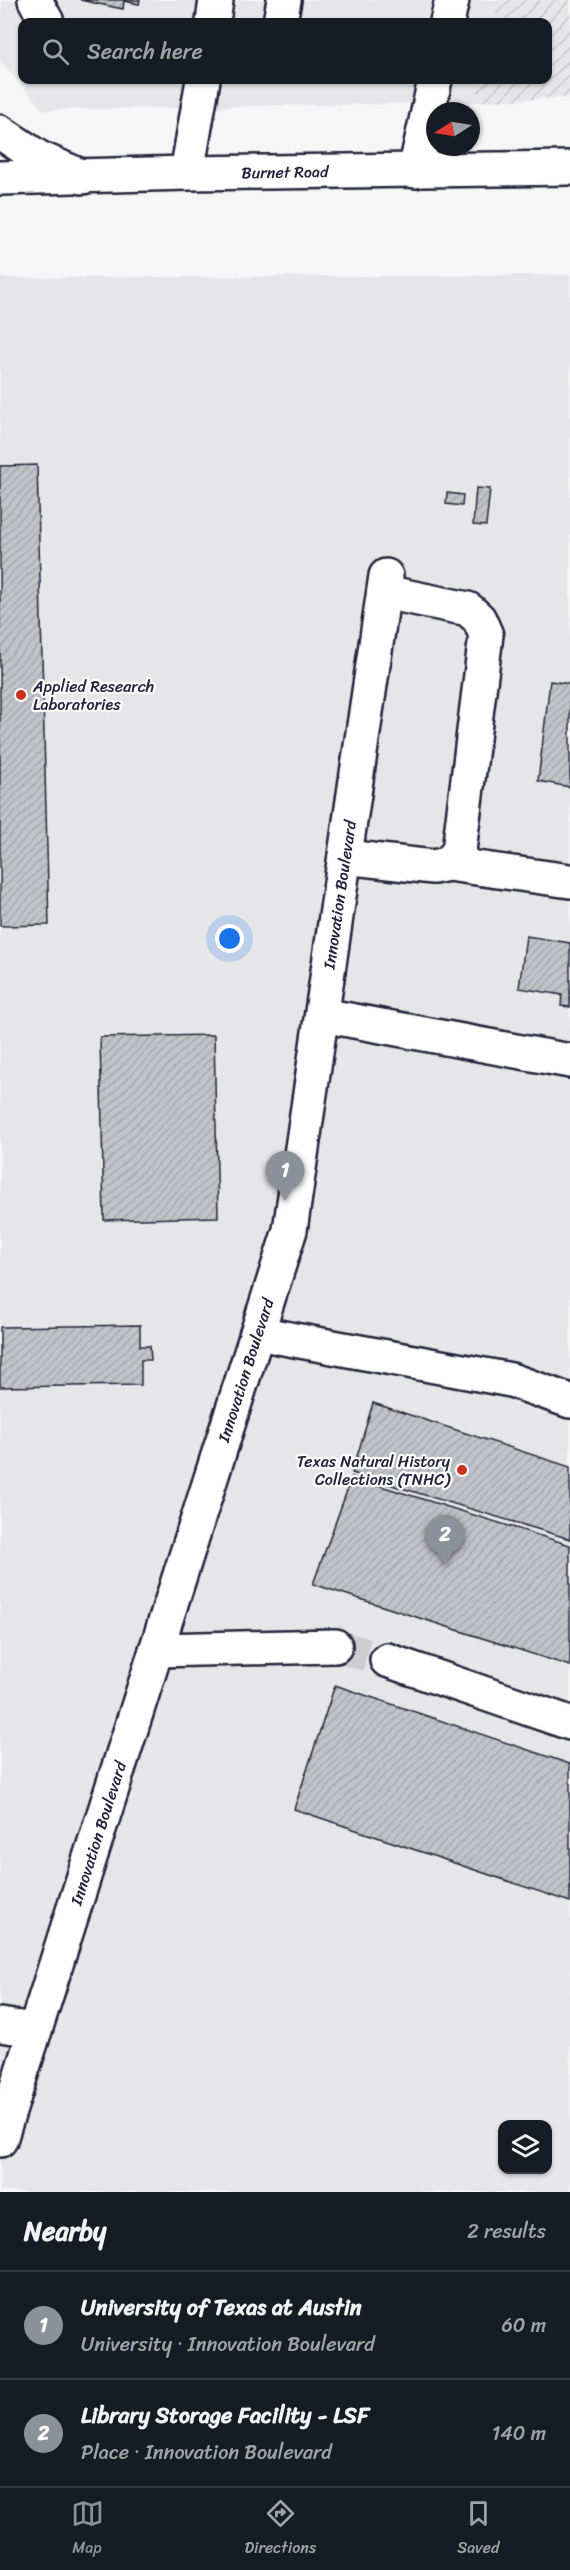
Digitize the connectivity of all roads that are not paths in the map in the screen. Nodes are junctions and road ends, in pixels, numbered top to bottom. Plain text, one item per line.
1 (34, 0) edge
2 (216, 0) edge
3 (284, 0) edge
4 (452, 0) edge
5 (45, 18) edge
6 (214, 18) edge
7 (281, 18) edge
8 (448, 18) edge
9 (202, 84) edge
10 (434, 84) edge
11 (0, 132) edge
12 (570, 168) edge
13 (415, 171) junction
14 (187, 173) junction
15 (83, 177) junction
16 (0, 178) edge
17 (345, 857) junction
18 (448, 864) junction
19 (570, 881) edge
20 (322, 1015) junction
21 (570, 1061) edge
22 (257, 1333) junction
23 (570, 1401) edge
24 (335, 1647) tunnel mouth
25 (156, 1650) junction
26 (387, 1660) tunnel mouth
27 (570, 1723) edge
28 (0, 2025) edge
29 (35, 2030) junction
30 (0, 2140) edge

1 - 5 street
2 - 6 street
3 - 7 street
4 - 8 street
9 - 14 street
10 - 13 street
11 - 15 street
12 - 13 street, Burnet Road
13 - 14 street, Burnet Road
14 - 15 street, Burnet Road
15 - 16 street, Burnet Road
17 - 18 street
17 - 18 street, Innovation Boulevard
17 - 20 street, Innovation Boulevard
18 - 19 street
20 - 21 street
20 - 22 street, Innovation Boulevard
22 - 23 street
22 - 25 street, Innovation Boulevard
24 - 25 street
25 - 29 street, Innovation Boulevard
26 - 27 street
28 - 29 street
29 - 30 street, Innovation Boulevard

